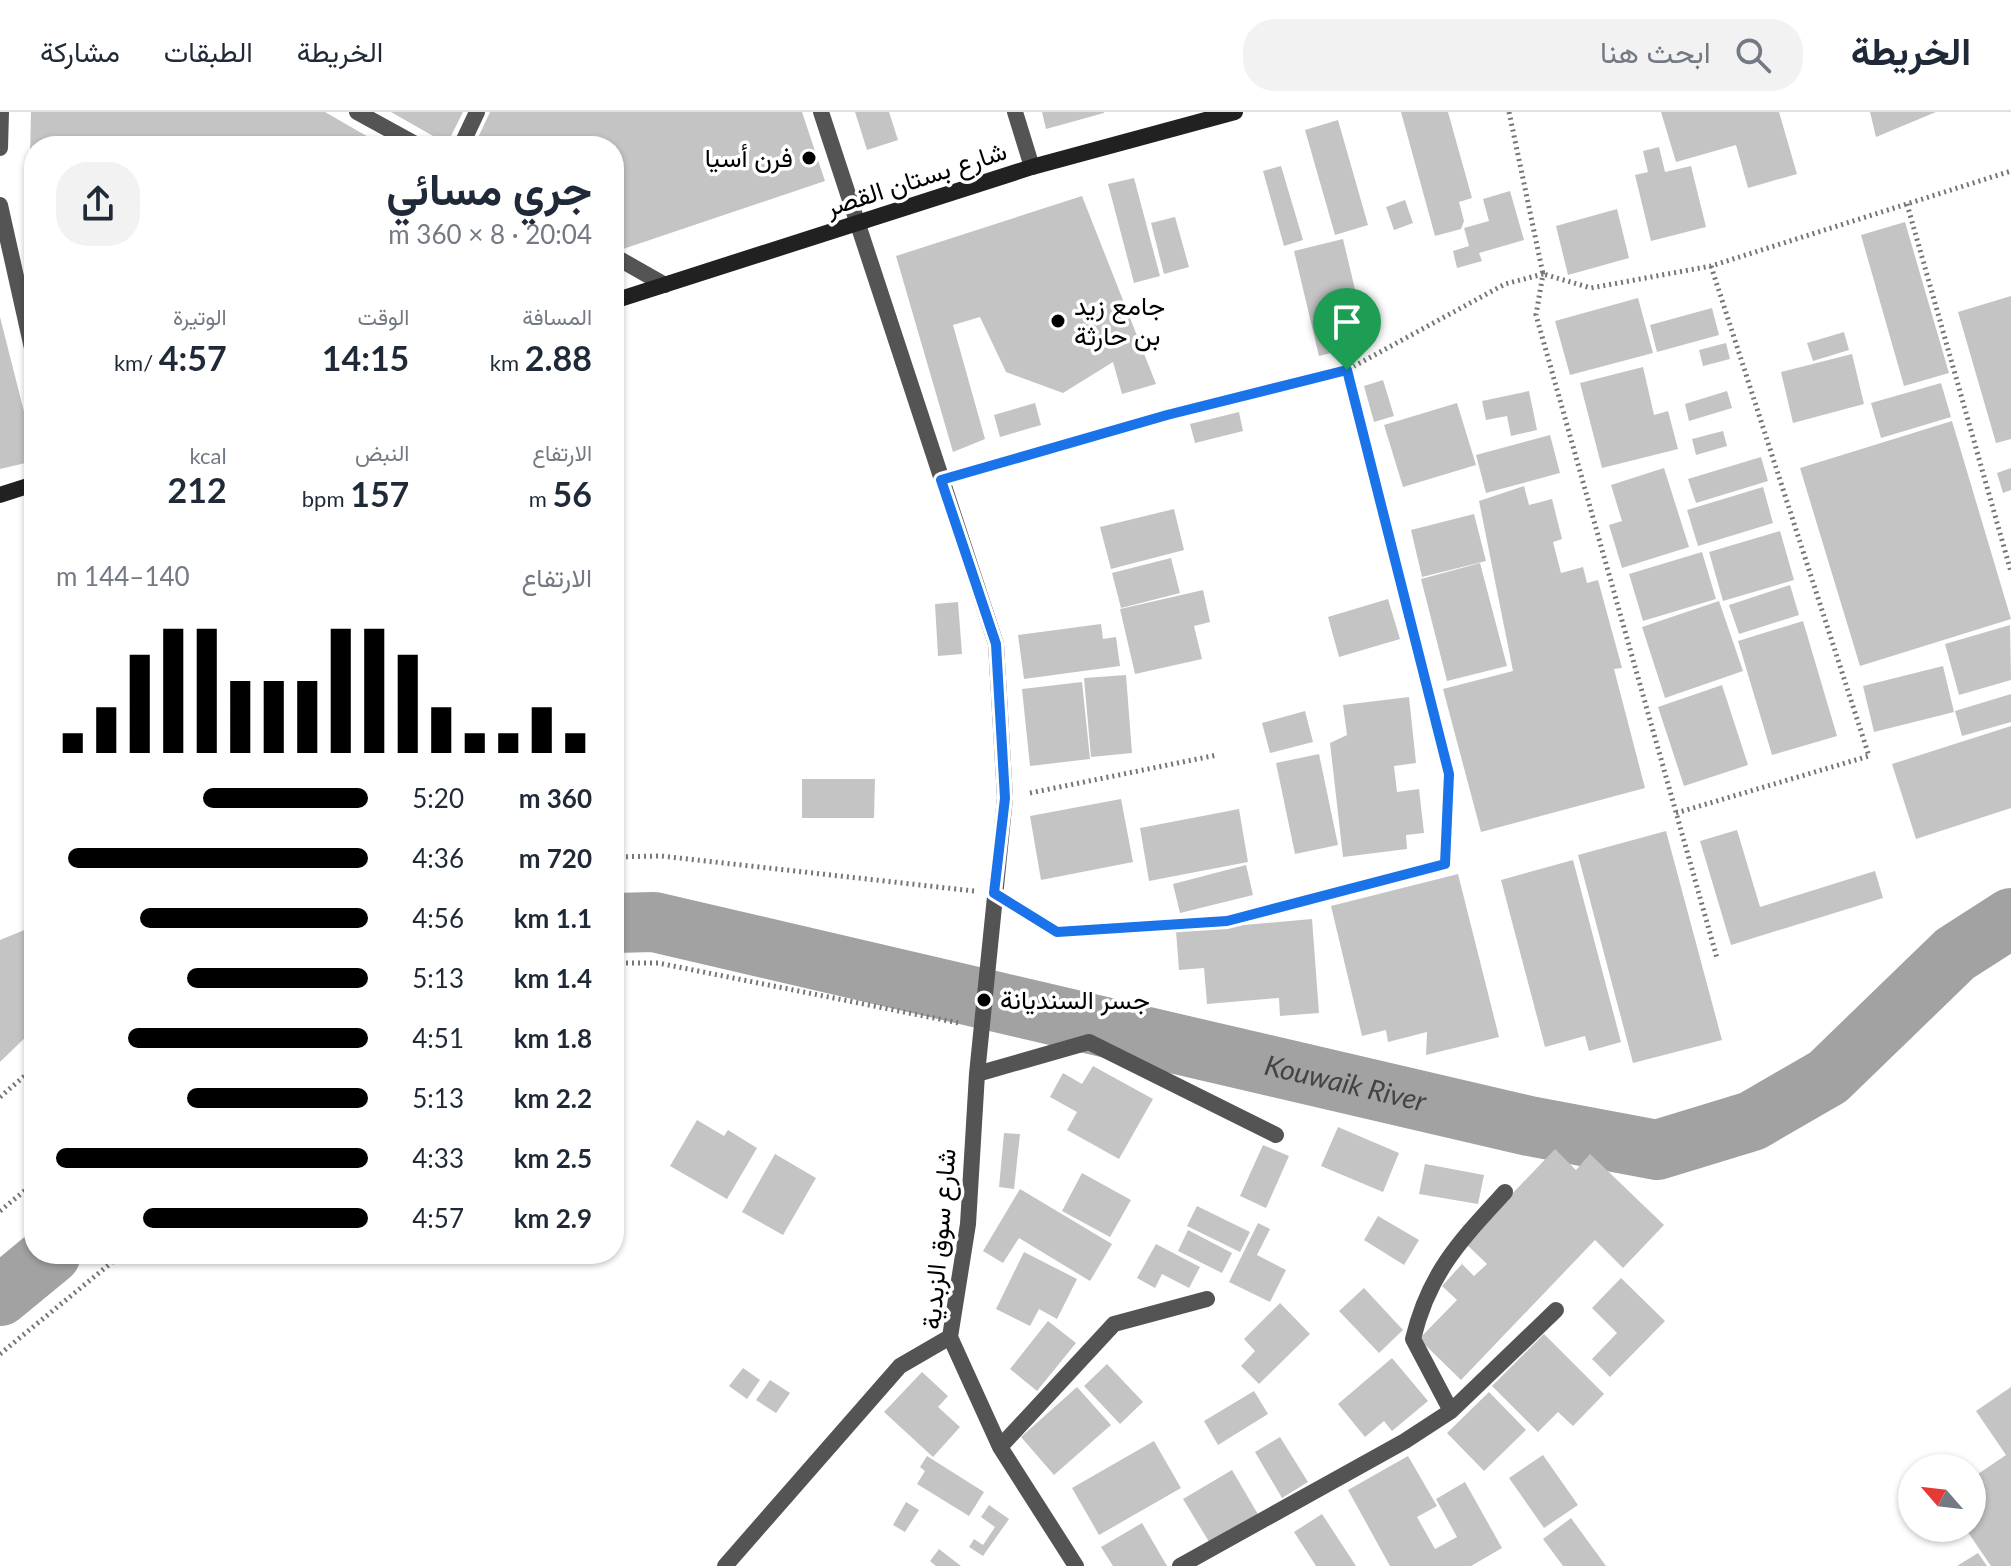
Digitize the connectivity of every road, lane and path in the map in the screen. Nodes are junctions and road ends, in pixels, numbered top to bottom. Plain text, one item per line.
1 (1, 112) edge
2 (357, 112) edge
3 (477, 112) edge
4 (821, 112) edge
5 (1015, 112) edge
6 (1235, 112) edge
7 (1509, 112) edge
8 (401, 136) edge
9 (466, 136) edge
10 (0, 148) edge
11 (1032, 167) junction
12 (2011, 171) edge
13 (1907, 204) junction
14 (0, 205) edge
15 (855, 224) junction
16 (624, 262) edge
17 (1711, 266) junction
18 (1543, 274) junction
19 (665, 285) junction
20 (624, 298) edge
21 (24, 312) edge
22 (1347, 370) junction
23 (941, 480) junction
24 (24, 487) edge
25 (0, 495) edge
26 (2011, 572) edge
27 (1217, 755) dead end
28 (1005, 798) junction
29 (1676, 813) junction
30 (624, 857) edge
31 (994, 893) junction
32 (1717, 958) dead end
33 (624, 963) edge
34 (983, 1028) junction
35 (977, 1074) junction
36 (24, 1077) edge
37 (0, 1097) edge
38 (1276, 1135) dead end
39 (24, 1191) edge
40 (1505, 1192) dead end
41 (0, 1211) edge
42 (110, 1264) edge
43 (1207, 1299) dead end
44 (1556, 1310) dead end
45 (950, 1337) junction
46 (0, 1354) edge
47 (1451, 1411) junction
48 (1000, 1447) junction
49 (725, 1566) edge
50 (1076, 1566) edge
51 (1180, 1566) edge

1 - 10 street
2 - 8 street
3 - 9 street
4 - 15 street, شارع سوق الزبدية
5 - 11 street
6 - 11 main road, شارع بستان القصر
7 - 18 path
11 - 15 main road, شارع بستان القصر
12 - 13 path
13 - 17 path
13 - 26 path
14 - 21 street
15 - 19 main road, شارع بستان القصر
15 - 23 street, شارع سوق الزبدية
16 - 19 street
17 - 18 path
17 - 29 path
18 - 22 path
18 - 29 path
19 - 20 main road, شارع بستان القصر
22 - 23 path
22 - 31 path
23 - 28 street, شارع سوق الزبدية
24 - 25 main road
27 - 28 path
28 - 31 street, شارع سوق الزبدية
29 - 32 path
30 - 31 path
31 - 34 street, شارع سوق الزبدية
33 - 34 path
34 - 35 street, شارع سوق الزبدية
35 - 38 street
35 - 45 street, شارع سوق الزبدية
36 - 37 path
39 - 41 path
40 - 47 street
42 - 46 path
43 - 48 street
44 - 47 street
45 - 48 street, شارع سوق الزبدية
45 - 49 street
47 - 51 street
48 - 50 street, شارع سوق الزبدية

